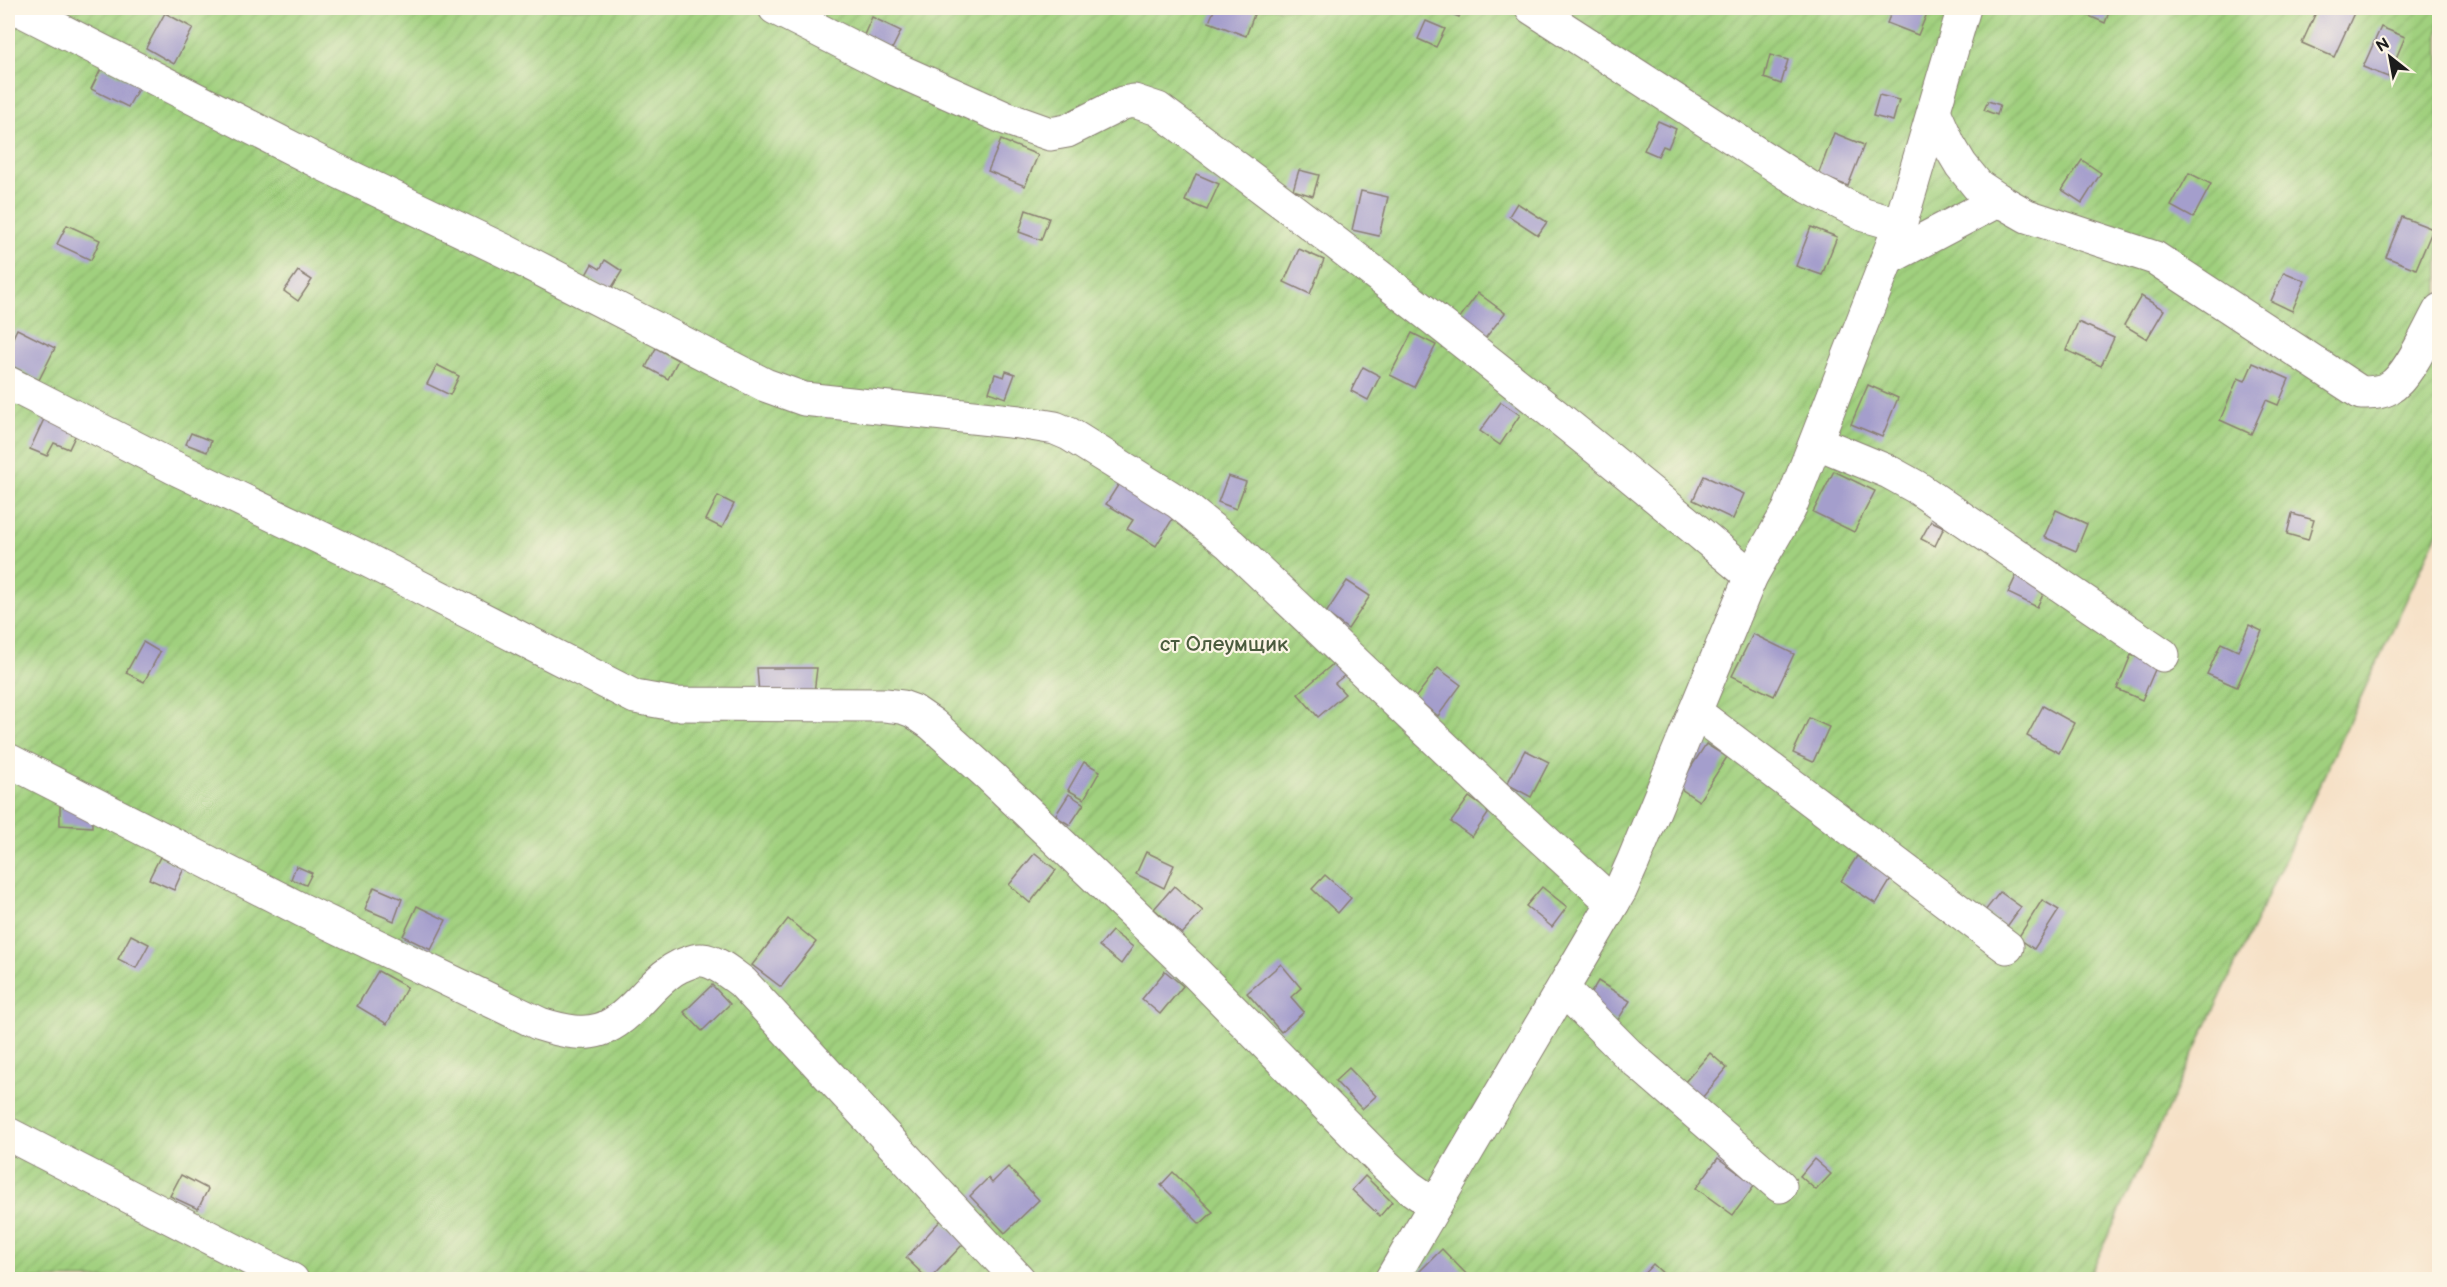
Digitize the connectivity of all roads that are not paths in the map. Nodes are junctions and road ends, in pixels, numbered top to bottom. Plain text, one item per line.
1 (17, 8) edge
2 (775, 8) edge
3 (1532, 8) edge
4 (1964, 8) edge
5 (1934, 111) junction
6 (1999, 200) junction
7 (1900, 225) junction
8 (1887, 259) junction
9 (2439, 310) edge
10 (8, 383) edge
11 (1816, 442) junction
12 (1751, 576) junction
13 (2163, 655) dead end
14 (1695, 712) junction
15 (8, 760) edge
16 (1613, 903) junction
17 (2007, 947) dead end
18 (1563, 989) junction
19 (8, 1134) edge
20 (1780, 1186) dead end
21 (1435, 1205) junction
22 (1397, 1277) edge
23 (292, 1280) edge
24 (1019, 1280) edge

1 - 16 lane
2 - 12 lane
3 - 7 lane
4 - 5 lane
5 - 6 lane
5 - 7 lane
6 - 8 lane
6 - 9 lane
7 - 8 lane
8 - 11 lane
10 - 21 lane
11 - 12 lane
11 - 13 lane
12 - 14 lane
14 - 16 lane
14 - 17 lane
15 - 24 lane
16 - 18 lane
18 - 20 lane
18 - 21 lane
19 - 23 lane
21 - 22 lane

